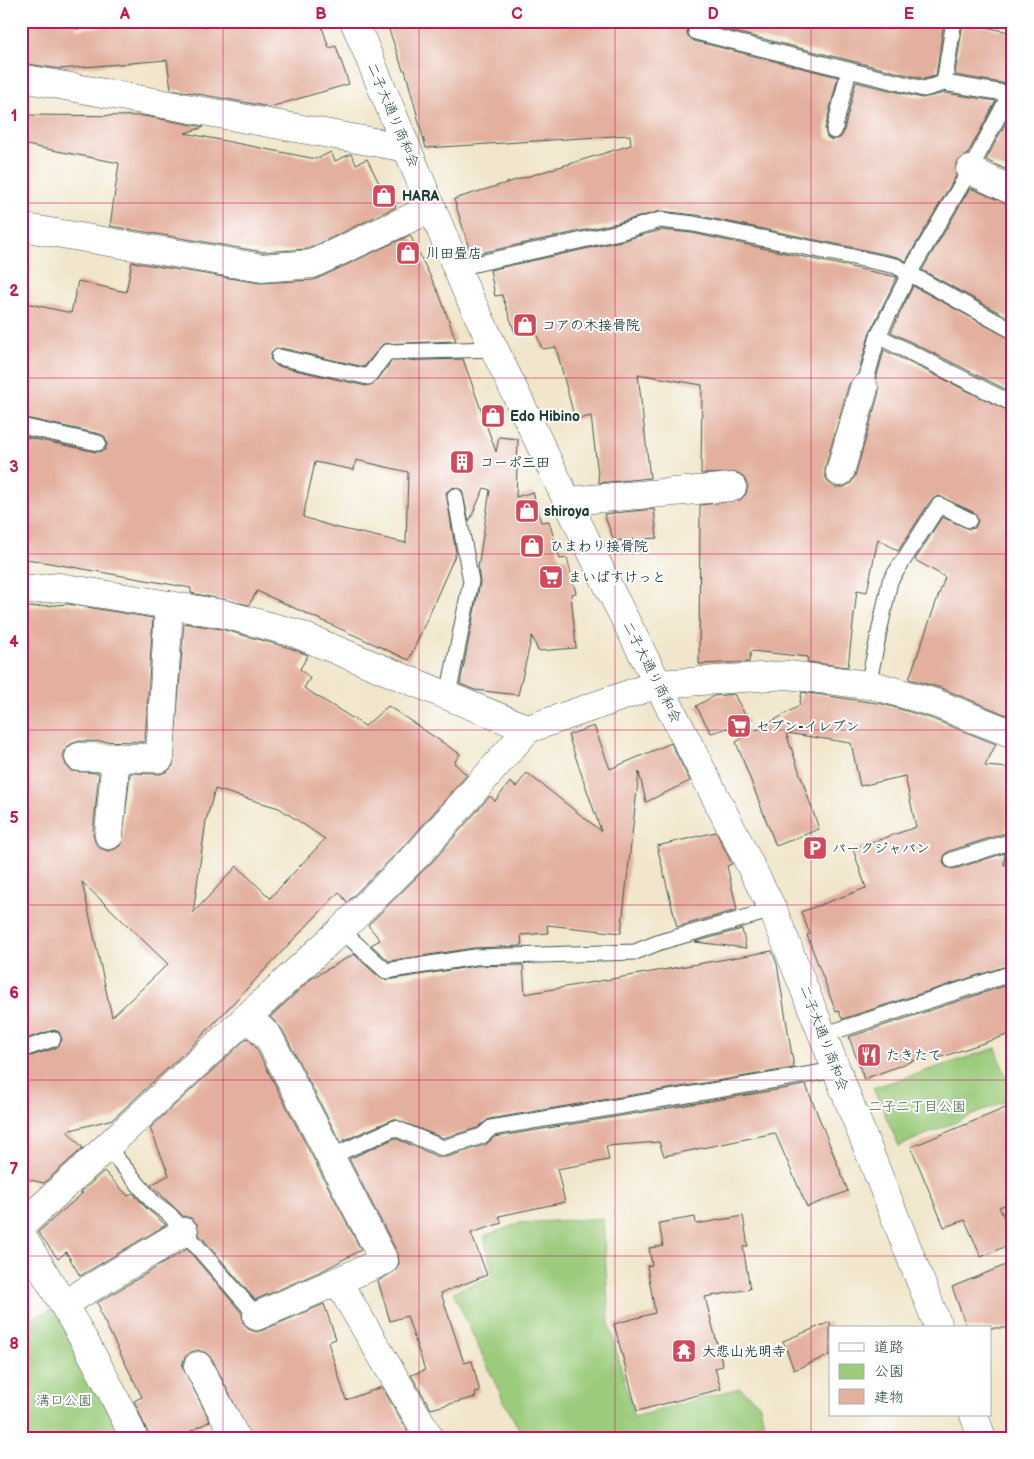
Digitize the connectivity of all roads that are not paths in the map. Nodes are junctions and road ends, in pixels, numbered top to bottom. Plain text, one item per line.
1 (354, 21) edge
2 (698, 21) edge
3 (954, 21) edge
4 (849, 70) junction
5 (21, 78) edge
6 (944, 83) junction
7 (1012, 94) edge
8 (834, 131) dead end
9 (407, 148) junction
10 (970, 170) junction
11 (1013, 190) edge
12 (432, 208) junction
13 (21, 228) edge
14 (457, 268) junction
15 (910, 272) junction
16 (1013, 331) edge
17 (878, 336) junction
18 (495, 349) junction
19 (279, 356) dead end
20 (864, 388) joint
21 (1013, 404) edge
22 (21, 426) edge
23 (98, 444) dead end
24 (840, 472) dead end
25 (732, 487) dead end
26 (455, 496) dead end
27 (568, 501) junction
28 (969, 520) dead end
29 (21, 591) edge
30 (169, 605) junction
31 (658, 684) junction
32 (868, 685) junction
33 (448, 695) junction
34 (528, 729) junction
35 (1013, 734) edge
36 (80, 757) dead end
37 (116, 757) junction
38 (109, 836) dead end
39 (1013, 841) edge
40 (952, 860) dead end
41 (773, 910) junction
42 (342, 930) junction
43 (1013, 973) edge
44 (248, 1018) junction
45 (823, 1036) junction
46 (53, 1039) dead end
47 (21, 1050) edge
48 (836, 1070) junction
49 (108, 1148) junction
50 (330, 1157) junction
51 (21, 1226) edge
52 (184, 1232) junction
53 (21, 1235) edge
54 (338, 1282) junction
55 (64, 1304) junction
56 (257, 1316) joint
57 (938, 1326) edge
58 (198, 1366) dead end
59 (974, 1416) edge
60 (134, 1438) edge
61 (236, 1438) edge
62 (430, 1438) edge
63 (982, 1438) edge

1 - 9 street, 二子大通り商和会
2 - 4 lane
3 - 6 lane
4 - 6 lane
4 - 8 lane
5 - 9 street
6 - 7 lane
7 - 10 lane
9 - 12 street, 二子大通り商和会
10 - 11 street
10 - 15 lane
12 - 13 street
12 - 14 street, 二子大通り商和会
14 - 15 lane
14 - 18 street, 二子大通り商和会
15 - 16 lane
15 - 17 lane
17 - 20 lane
17 - 21 lane
18 - 19 lane
18 - 27 street, 二子大通り商和会
20 - 24 street
22 - 23 lane
25 - 27 street
26 - 33 lane
27 - 31 street, 二子大通り商和会
28 - 32 lane
29 - 30 street
30 - 33 street
30 - 37 street
31 - 32 street
31 - 34 street
31 - 41 street, 二子大通り商和会
32 - 35 street
33 - 34 street
34 - 42 street
36 - 37 street
37 - 38 street
39 - 40 lane
41 - 42 lane
41 - 45 street, 二子大通り商和会
42 - 44 street
43 - 45 lane
44 - 49 street
44 - 50 street
45 - 48 street, 二子大通り商和会
46 - 47 lane
48 - 50 lane
48 - 57 street, 二子大通り商和会
49 - 51 street
49 - 52 lane
50 - 54 street
52 - 55 street
52 - 56 lane
53 - 55 street
54 - 56 street
54 - 62 street
55 - 60 street
58 - 61 street
59 - 63 street

